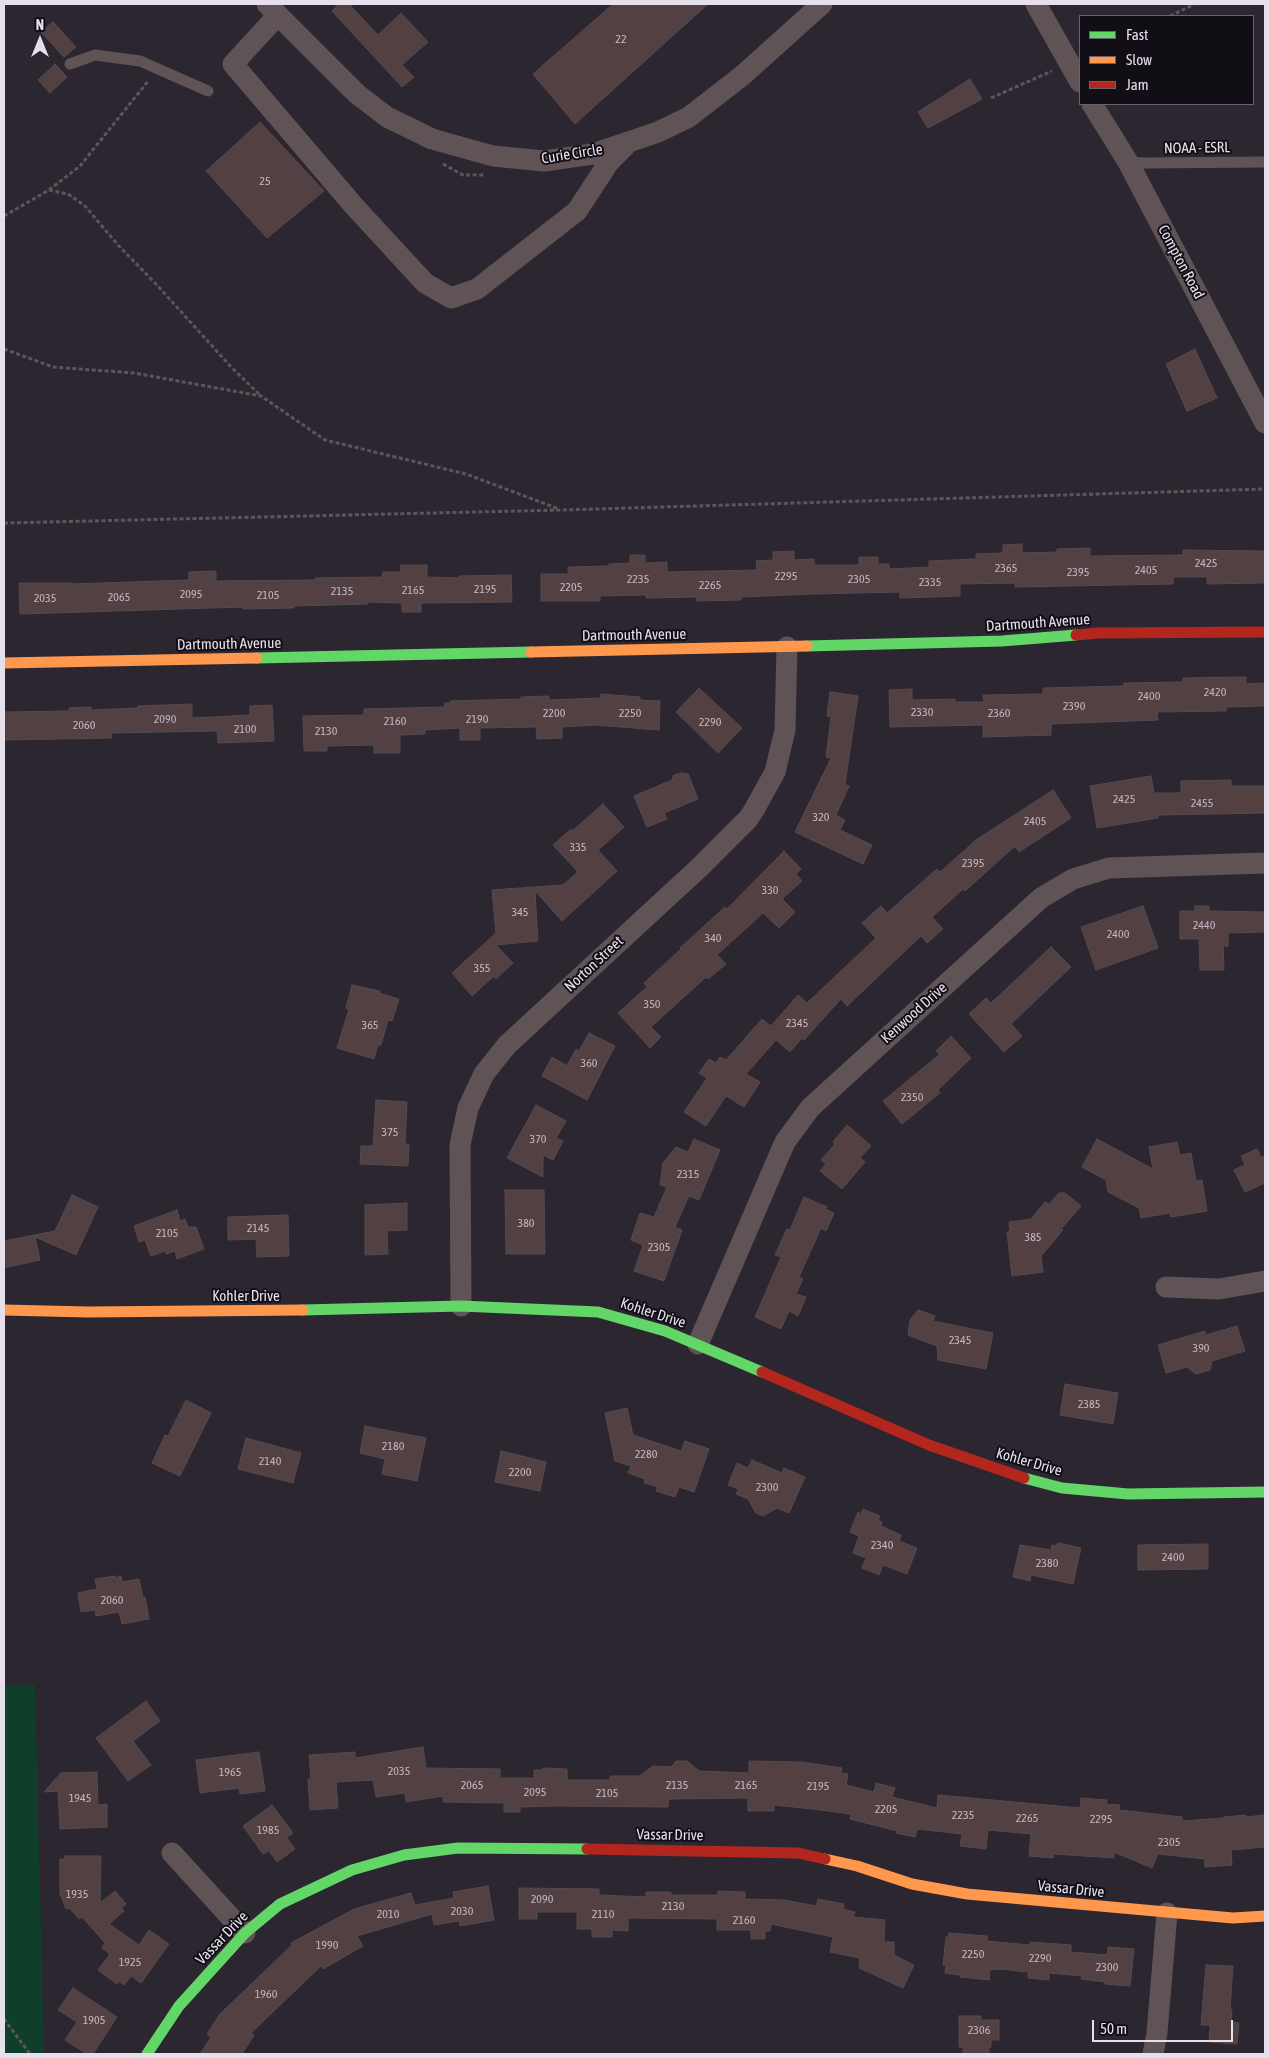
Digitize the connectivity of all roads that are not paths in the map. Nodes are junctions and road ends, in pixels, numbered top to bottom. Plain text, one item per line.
1 (1036, 4) edge
2 (820, 5) edge
3 (273, 9) edge
4 (70, 64) dead end
5 (1079, 80) edge
6 (208, 91) dead end
7 (1093, 105) edge
8 (628, 142) junction
9 (1128, 162) junction
10 (1265, 162) edge
11 (1265, 422) edge
12 (1265, 632) edge
13 (787, 647) junction
14 (4, 663) edge
15 (1265, 863) edge
16 (1265, 1281) edge
17 (1166, 1287) dead end
18 (460, 1306) junction
19 (4, 1310) edge
20 (698, 1344) junction
21 (1265, 1492) edge
22 (172, 1853) dead end
23 (1167, 1913) junction
24 (1265, 1916) edge
25 (244, 1933) junction
26 (148, 2054) edge
27 (1153, 2054) edge

1 - 5 street
2 - 8 street, Curie Circle
3 - 8 street, Curie Circle
3 - 8 street
4 - 6 lane
7 - 9 street, Compton Road
9 - 10 lane, NOAA - ESRL
9 - 11 street, Compton Road
12 - 13 street, Dartmouth Avenue
13 - 14 street, Dartmouth Avenue
13 - 18 street, Norton Street
15 - 20 street, Kenwood Drive
16 - 17 street
18 - 19 street, Kohler Drive
18 - 20 street, Kohler Drive
20 - 21 street, Kohler Drive
22 - 25 street
23 - 24 street, Vassar Drive
23 - 25 street, Vassar Drive
23 - 27 street
25 - 26 street, Vassar Drive

